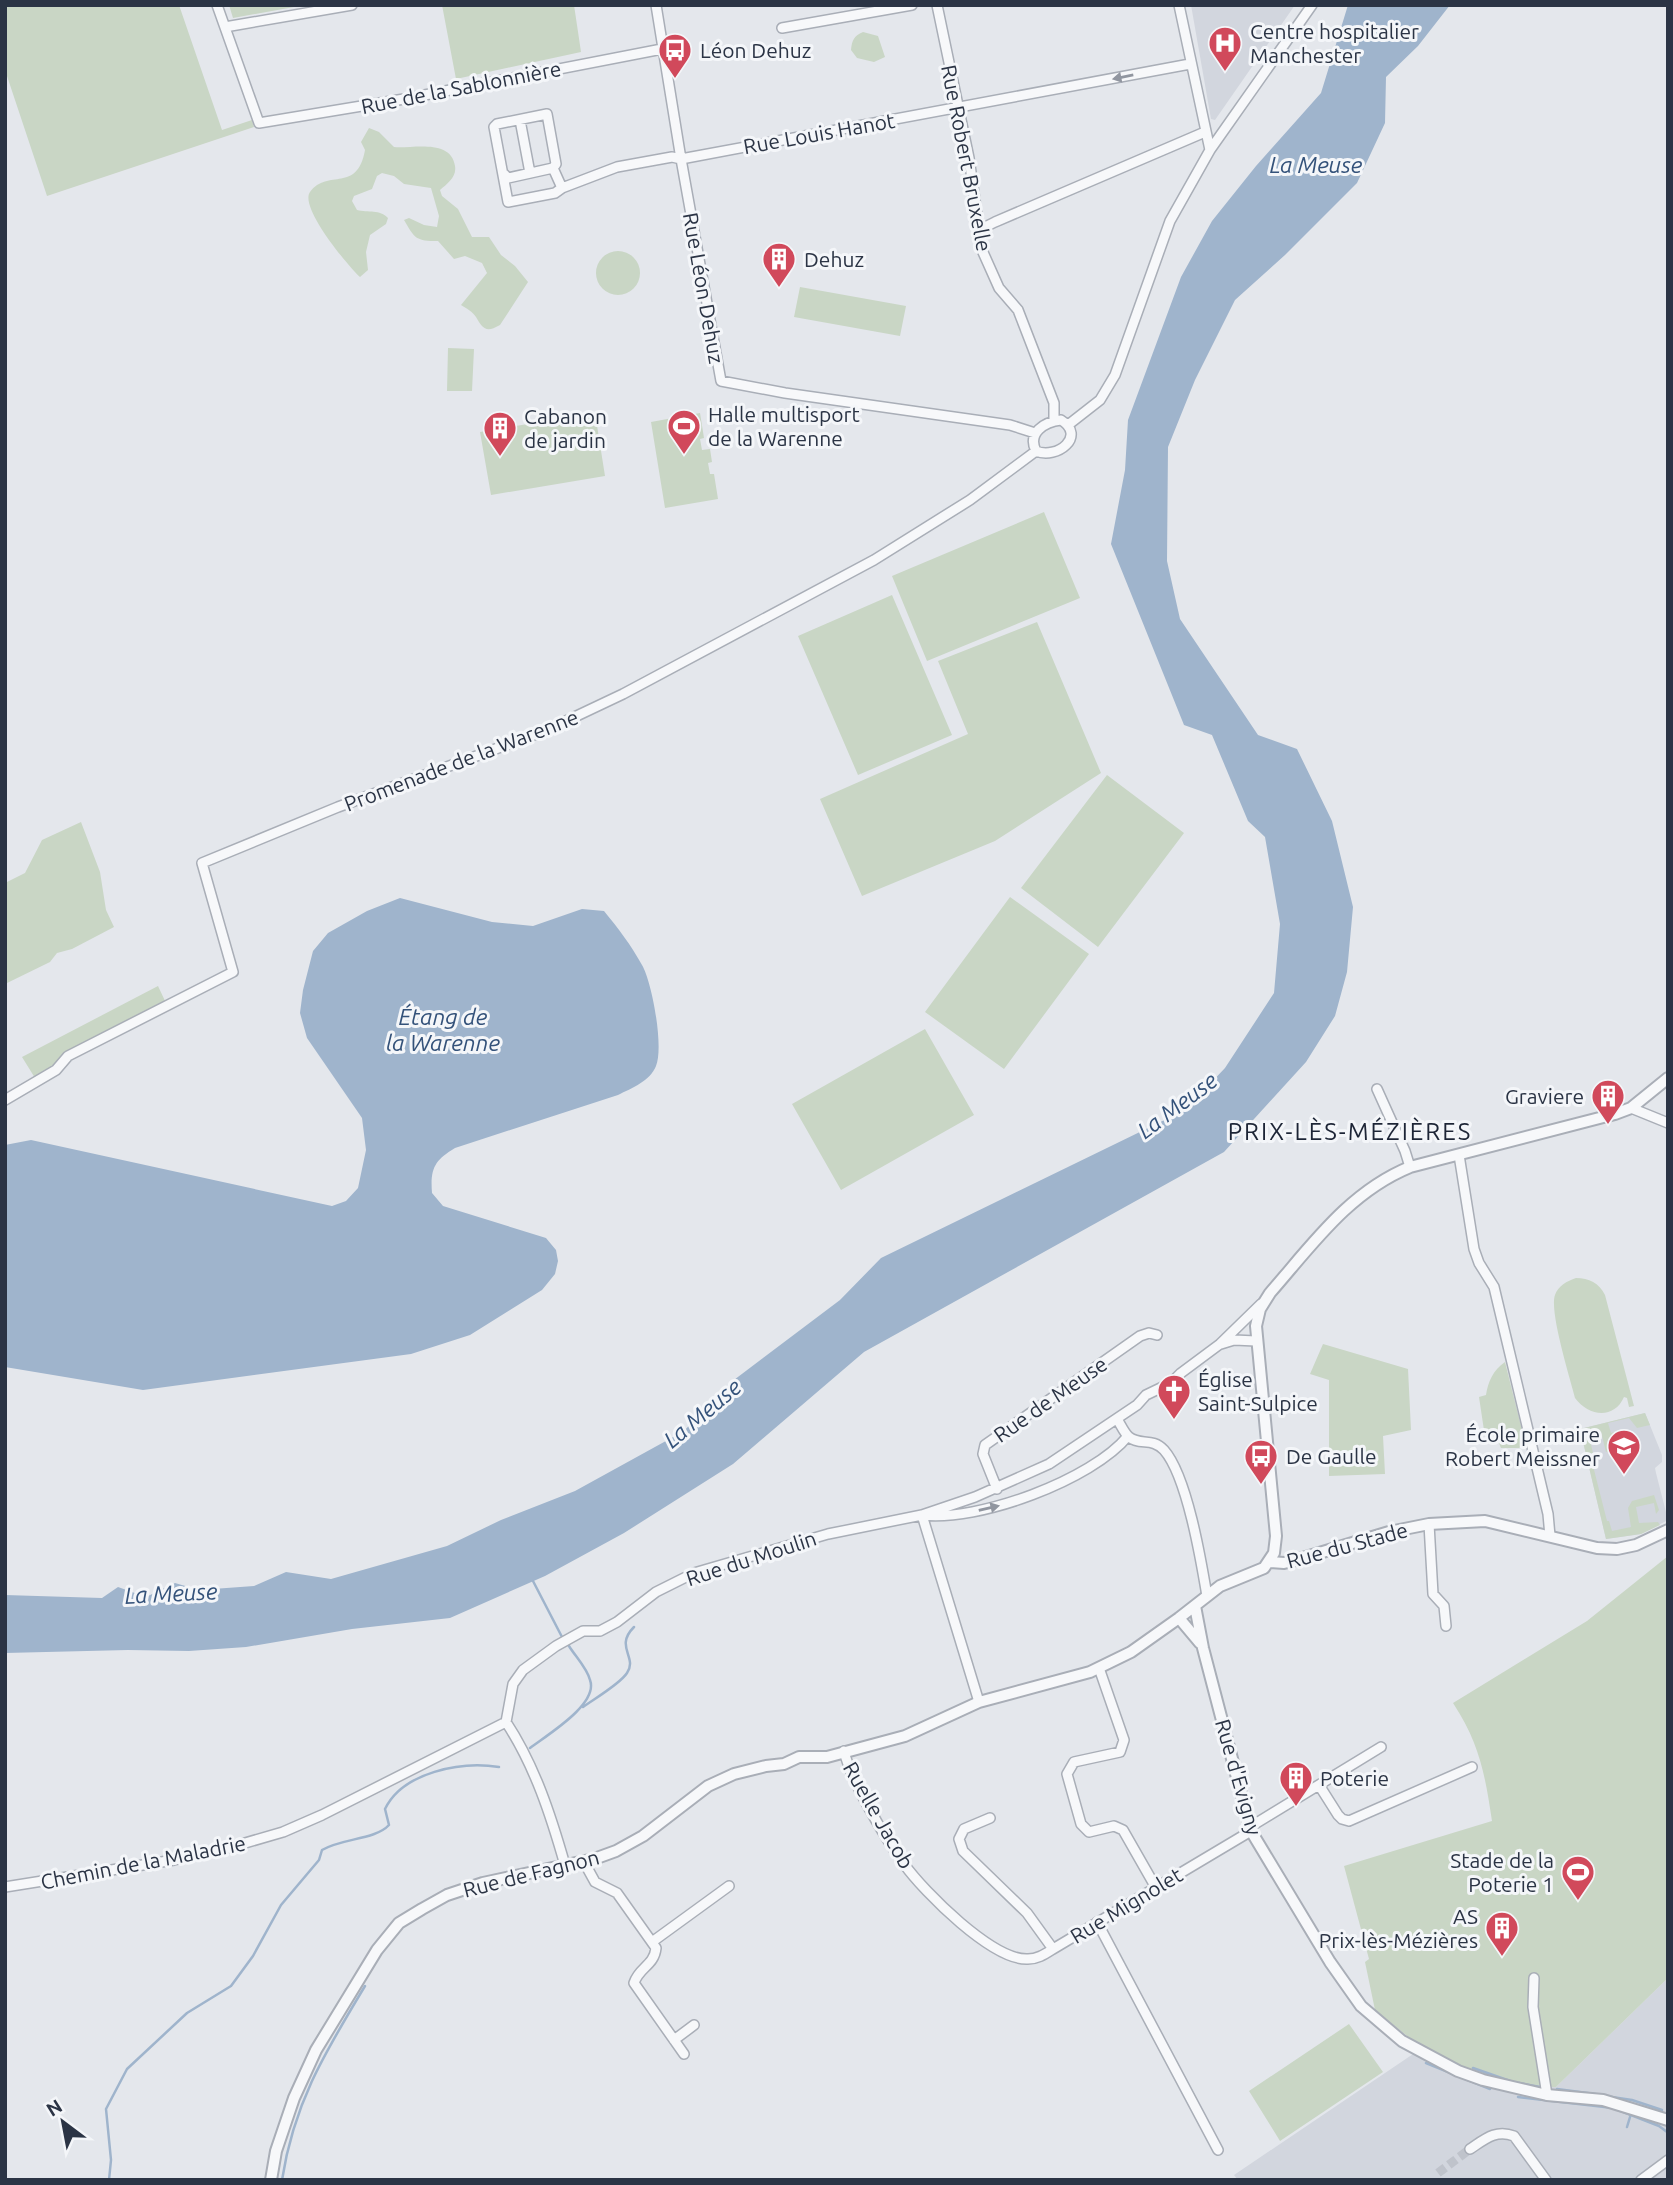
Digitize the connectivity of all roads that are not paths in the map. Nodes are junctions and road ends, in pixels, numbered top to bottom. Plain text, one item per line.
1 (217, 5) edge
2 (352, 5) edge
3 (656, 5) edge
4 (912, 5) edge
5 (937, 5) edge
6 (1179, 5) edge
7 (1312, 5) edge
8 (225, 27) junction
9 (782, 28) dead end
10 (662, 49) junction
11 (1190, 64) junction
12 (958, 108) junction
13 (520, 120) junction
14 (1205, 132) junction
15 (1210, 150) junction
16 (681, 159) junction
17 (553, 168) junction
18 (530, 173) junction
19 (503, 174) junction
20 (562, 188) junction
21 (981, 236) junction
22 (1054, 421) junction
23 (1068, 425) junction
24 (1035, 433) junction
25 (1036, 451) junction
26 (1668, 1078) edge
27 (1377, 1089) dead end
28 (5, 1100) edge
29 (1630, 1108) junction
30 (1668, 1123) edge
31 (1459, 1155) junction
32 (1410, 1167) junction
33 (1264, 1301) junction
34 (1233, 1332) junction
35 (1256, 1333) junction
36 (1157, 1335) dead end
37 (1220, 1344) junction
38 (1117, 1419) junction
39 (1128, 1436) junction
40 (997, 1489) junction
41 (922, 1515) junction
42 (1429, 1524) junction
43 (1668, 1530) edge
44 (1549, 1536) junction
45 (1270, 1562) junction
46 (1207, 1596) junction
47 (1195, 1606) junction
48 (1179, 1618) junction
49 (1446, 1626) dead end
50 (1203, 1648) junction
51 (1099, 1668) junction
52 (979, 1702) junction
53 (506, 1723) junction
54 (1381, 1747) dead end
55 (844, 1751) junction
56 (1472, 1768) dead end
57 (1319, 1785) junction
58 (990, 1818) dead end
59 (1251, 1829) junction
60 (584, 1861) junction
61 (565, 1865) junction
62 (729, 1886) dead end
63 (1155, 1886) junction
64 (5, 1887) edge
65 (1097, 1922) junction
66 (652, 1942) junction
67 (1053, 1950) junction
68 (1534, 1978) dead end
69 (694, 2025) dead end
70 (674, 2040) junction
71 (684, 2054) dead end
72 (1547, 2095) junction
73 (1668, 2120) edge
74 (1470, 2149) tunnel mouth
75 (1218, 2150) dead end
76 (1668, 2160) edge
77 (271, 2180) edge
78 (1546, 2180) edge
79 (1641, 2180) edge

1 - 8 street
2 - 8 street
3 - 10 street, Rue Léon Dehuz
4 - 9 street
5 - 12 street, Rue Robert Bruxelle
6 - 11 street
7 - 15 street
8 - 10 street, Rue de la Sablonnière
10 - 16 street, Rue Léon Dehuz
11 -> 12 street, Rue Louis Hanot
11 - 14 street
12 - 16 street, Rue Louis Hanot
12 - 21 street, Rue Robert Bruxelle
13 - 17 street
13 - 18 street
13 - 19 street
14 - 15 street
14 - 21 street
15 - 23 street
16 - 20 street, Rue Louis Hanot
16 - 24 street, Rue Léon Dehuz
17 - 18 street
17 - 20 street
18 - 19 street
19 - 20 street, Rue Louis Hanot
21 - 22 street, Rue Robert Bruxelle
22 - 23 street
22 - 24 street
23 - 25 street
24 - 25 street
25 - 28 street, Promenade de la Warenne
26 - 29 street
27 - 32 street
29 - 30 street
29 - 31 street
31 - 32 street
31 - 44 street
32 - 33 street
33 - 34 street, Rue du Moulin
33 - 35 street
34 - 35 street
34 - 37 street, Rue du Moulin
35 - 37 street
35 - 45 street
36 - 40 street, Rue de Meuse
37 - 38 street, Rue du Moulin
38 - 39 street
38 - 40 street, Rue du Moulin
41 -> 39 street, Rue du Moulin
39 - 46 street
40 - 41 street, Rue du Moulin
41 - 52 street
41 - 53 street, Rue du Moulin
42 - 44 street, Rue du Stade
42 - 45 street, Rue du Stade
42 - 49 street, Rue du Stade
43 - 44 street, Rue du Stade
45 - 46 street, Rue du Stade
46 - 47 street, Rue du Stade
47 - 48 street, Rue de Fagnon
47 - 50 street, Rue d'Evigny
48 - 50 street, Rue d'Evigny
48 - 51 street, Rue de Fagnon
50 - 59 street, Rue d'Evigny
51 - 52 street, Rue de Fagnon
51 - 63 street
52 - 55 street, Rue de Fagnon
53 - 61 street
53 - 64 street, Chemin de la Maladrie
54 - 57 street, Rue Mignolet
55 - 60 street, Rue de Fagnon
55 - 67 street, Ruelle Jacob
56 - 57 street
57 - 59 street, Rue Mignolet
58 - 67 street, Rue Mignolet
59 - 63 street, Rue Mignolet
59 - 72 street, Rue d'Evigny
60 - 61 street, Rue de Fagnon
60 - 66 street
61 - 77 street, Rue de Fagnon
62 - 66 street
63 - 65 street, Rue Mignolet
65 - 67 street, Rue Mignolet
65 - 75 street
66 - 70 street
68 - 72 street
69 - 70 street
70 - 71 street
72 - 73 street, Rue d'Evigny
74 - 78 street
76 - 79 street

